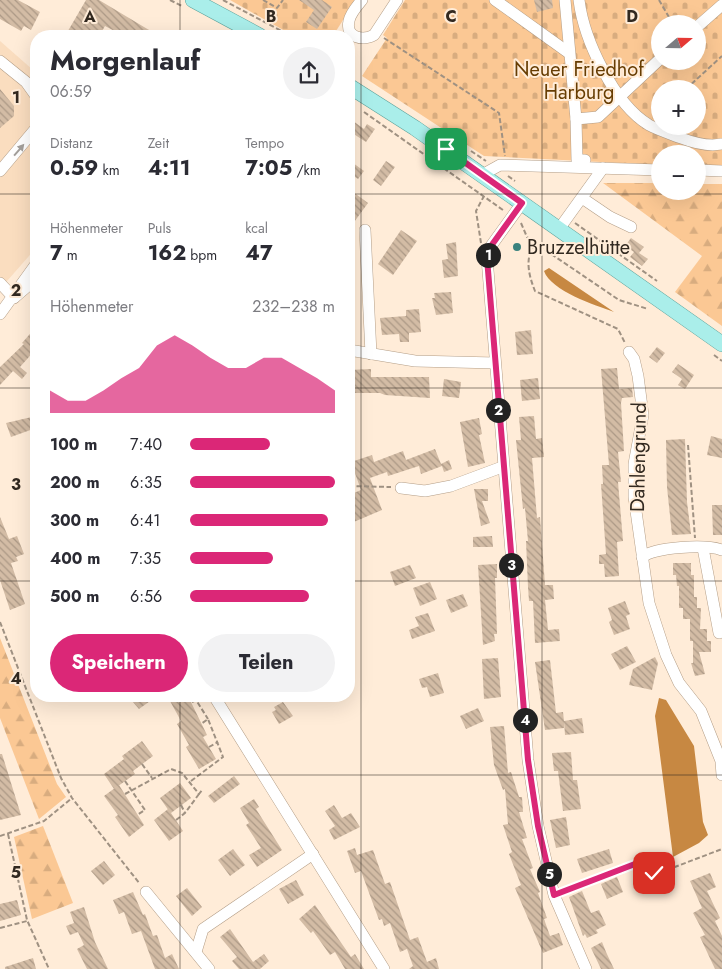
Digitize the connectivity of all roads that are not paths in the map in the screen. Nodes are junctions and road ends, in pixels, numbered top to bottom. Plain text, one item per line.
1 (193, 0) edge
2 (362, 0) edge
3 (397, 0) edge
4 (495, 0) edge
5 (565, 0) edge
6 (579, 0) edge
7 (722, 5) edge
8 (706, 19) edge
9 (249, 30) edge
10 (348, 30) edge
11 (355, 37) edge
12 (569, 53) junction
13 (0, 60) edge
14 (651, 67) edge
15 (30, 88) edge
16 (355, 90) edge
17 (619, 97) junction
18 (576, 119) junction
19 (30, 135) edge
20 (722, 144) edge
21 (585, 160) dead end
22 (603, 168) junction
23 (651, 170) edge
24 (706, 170) edge
25 (722, 171) edge
26 (0, 172) edge
27 (482, 175) junction
28 (582, 198) junction
29 (522, 203) junction
30 (564, 223) junction
31 (631, 227) dead end
32 (365, 230) dead end
33 (30, 271) edge
34 (0, 283) edge
35 (30, 284) edge
36 (14, 298) junction
37 (0, 314) edge
38 (722, 344) edge
39 (355, 351) edge
40 (629, 352) road end
41 (371, 354) junction
42 (495, 363) junction
43 (502, 467) junction
44 (401, 488) road end
45 (700, 548) junction
46 (722, 550) edge
47 (642, 557) junction
48 (719, 634) dead end
49 (218, 702) edge
50 (722, 775) edge
51 (314, 854) junction
52 (146, 892) road end
53 (196, 952) junction
54 (209, 969) edge
55 (384, 969) edge
56 (586, 969) edge

1 - 9 main road
2 - 10 street
3 - 11 street
4 - 12 street
5 - 12 street
6 - 17 street
7 - 8 street
12 - 18 street
13 - 15 street
14 - 17 street
16 - 27 main road
17 - 18 street
17 - 20 street
18 - 21 street
26 -> 19 street
22 - 23 street
22 - 27 street
22 - 28 street
24 - 25 street
27 - 29 main road
28 - 30 street
28 - 31 street
29 - 30 main road
29 - 42 street
30 - 38 main road
32 - 41 street
33 - 36 street
34 - 36 street
35 - 36 street
36 - 37 street
39 - 41 street
40 - 47 street, Dahlengrund
41 - 42 street
42 - 43 street
43 - 44 street
43 - 56 street
45 - 46 street
45 - 47 street
45 - 48 street
47 - 50 street, Dahlengrund
49 - 51 street
51 - 53 street
51 - 55 street
52 - 53 street
53 - 54 street

